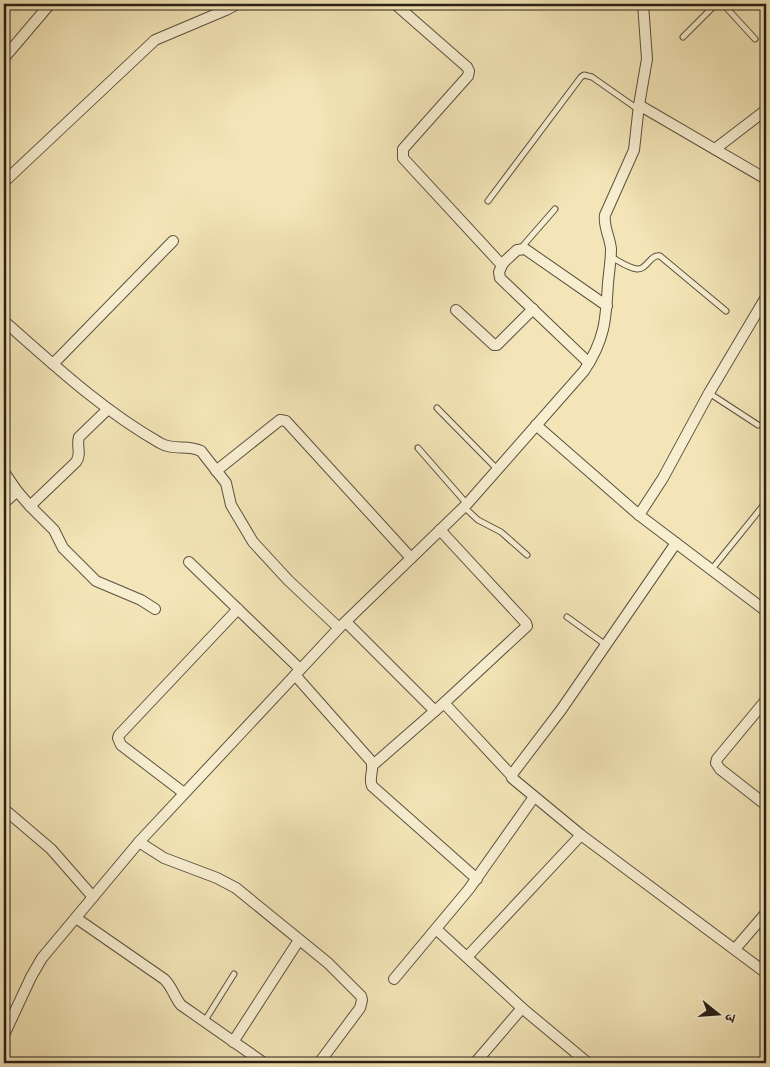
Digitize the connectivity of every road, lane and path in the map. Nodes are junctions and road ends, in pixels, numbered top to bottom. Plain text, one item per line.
1 (50, 4) edge
2 (237, 4) edge
3 (394, 4) edge
4 (643, 4) edge
5 (716, 4) edge
6 (723, 4) edge
7 (683, 36) dead end
8 (754, 39) dead end
9 (4, 58) edge
10 (639, 107) junction
11 (766, 110) edge
12 (715, 149) junction
13 (766, 179) edge
14 (4, 182) edge
15 (488, 201) dead end
16 (555, 209) dead end
17 (173, 241) dead end
18 (521, 249) junction
19 (610, 257) junction
20 (503, 263) junction
21 (766, 297) edge
22 (606, 306) junction
23 (533, 309) junction
24 (456, 310) dead end
25 (726, 310) dead end
26 (4, 321) edge
27 (589, 363) junction
28 (53, 364) junction
29 (709, 392) junction
30 (437, 408) dead end
31 (108, 409) junction
32 (536, 425) junction
33 (758, 425) dead end
34 (418, 448) dead end
35 (497, 469) junction
36 (216, 471) junction
37 (4, 472) edge
38 (17, 491) junction
39 (766, 502) edge
40 (4, 503) edge
41 (466, 505) junction
42 (30, 506) junction
43 (639, 515) junction
44 (440, 530) junction
45 (676, 543) junction
46 (527, 554) dead end
47 (411, 558) junction
48 (189, 562) dead end
49 (711, 570) junction
50 (155, 609) dead end
51 (238, 609) junction
52 (766, 611) edge
53 (567, 617) dead end
54 (342, 625) junction
55 (606, 645) junction
56 (298, 672) junction
57 (766, 700) edge
58 (444, 702) junction
59 (434, 711) junction
60 (373, 765) junction
61 (512, 776) junction
62 (184, 793) junction
63 (534, 797) junction
64 (766, 805) edge
65 (4, 810) edge
66 (581, 835) junction
67 (139, 842) junction
68 (477, 878) junction
69 (93, 898) junction
70 (766, 913) edge
71 (76, 918) junction
72 (436, 929) junction
73 (299, 940) junction
74 (735, 949) junction
75 (467, 957) junction
76 (766, 973) edge
77 (234, 974) dead end
78 (394, 979) dead end
79 (522, 1008) junction
80 (204, 1022) junction
81 (4, 1035) edge
82 (233, 1042) junction
83 (264, 1063) edge
84 (319, 1063) edge
85 (475, 1063) edge
86 (588, 1063) edge

1 - 9 street
2 - 14 street
3 - 20 street
4 - 10 street
5 - 7 lane
6 - 8 lane
10 - 12 street
10 - 15 lane
10 - 19 street
11 - 12 street
12 - 13 street
16 - 18 lane
17 - 28 street
18 - 20 street
18 - 22 street
19 - 22 street
19 - 25 lane
20 - 23 street
21 - 29 street
22 - 27 street
23 - 24 street
23 - 27 street
26 - 28 street
27 - 32 street
28 - 31 street
29 - 33 lane
29 - 43 street
30 - 35 lane
31 - 36 street
31 - 42 street
32 - 35 street
32 - 43 street
34 - 41 lane
35 - 41 street
36 - 47 street
36 - 54 street
37 - 38 street
38 - 40 street
38 - 42 street
39 - 49 lane
41 - 44 street
41 - 46 lane
42 - 50 street
43 - 45 street
44 - 47 street
44 - 58 street
45 - 49 street
45 - 55 street
47 - 54 street
48 - 51 street
49 - 52 street
51 - 56 street
51 - 62 street
53 - 55 lane
54 - 56 street
54 - 59 street
55 - 61 street
56 - 60 street
56 - 62 street
57 - 64 street
58 - 59 street
58 - 61 street
59 - 60 street
60 - 68 street
61 - 63 street
62 - 67 street
63 - 66 street
63 - 68 street
65 - 69 street
66 - 74 street
66 - 75 street
67 - 69 street
67 - 73 street
68 - 72 street
69 - 71 street
70 - 74 street
71 - 80 street
71 - 81 street
72 - 75 street
72 - 78 street
73 - 82 street
73 - 84 street
74 - 76 street
75 - 79 street
77 - 80 lane
79 - 85 street
79 - 86 street
80 - 82 street
82 - 83 street

